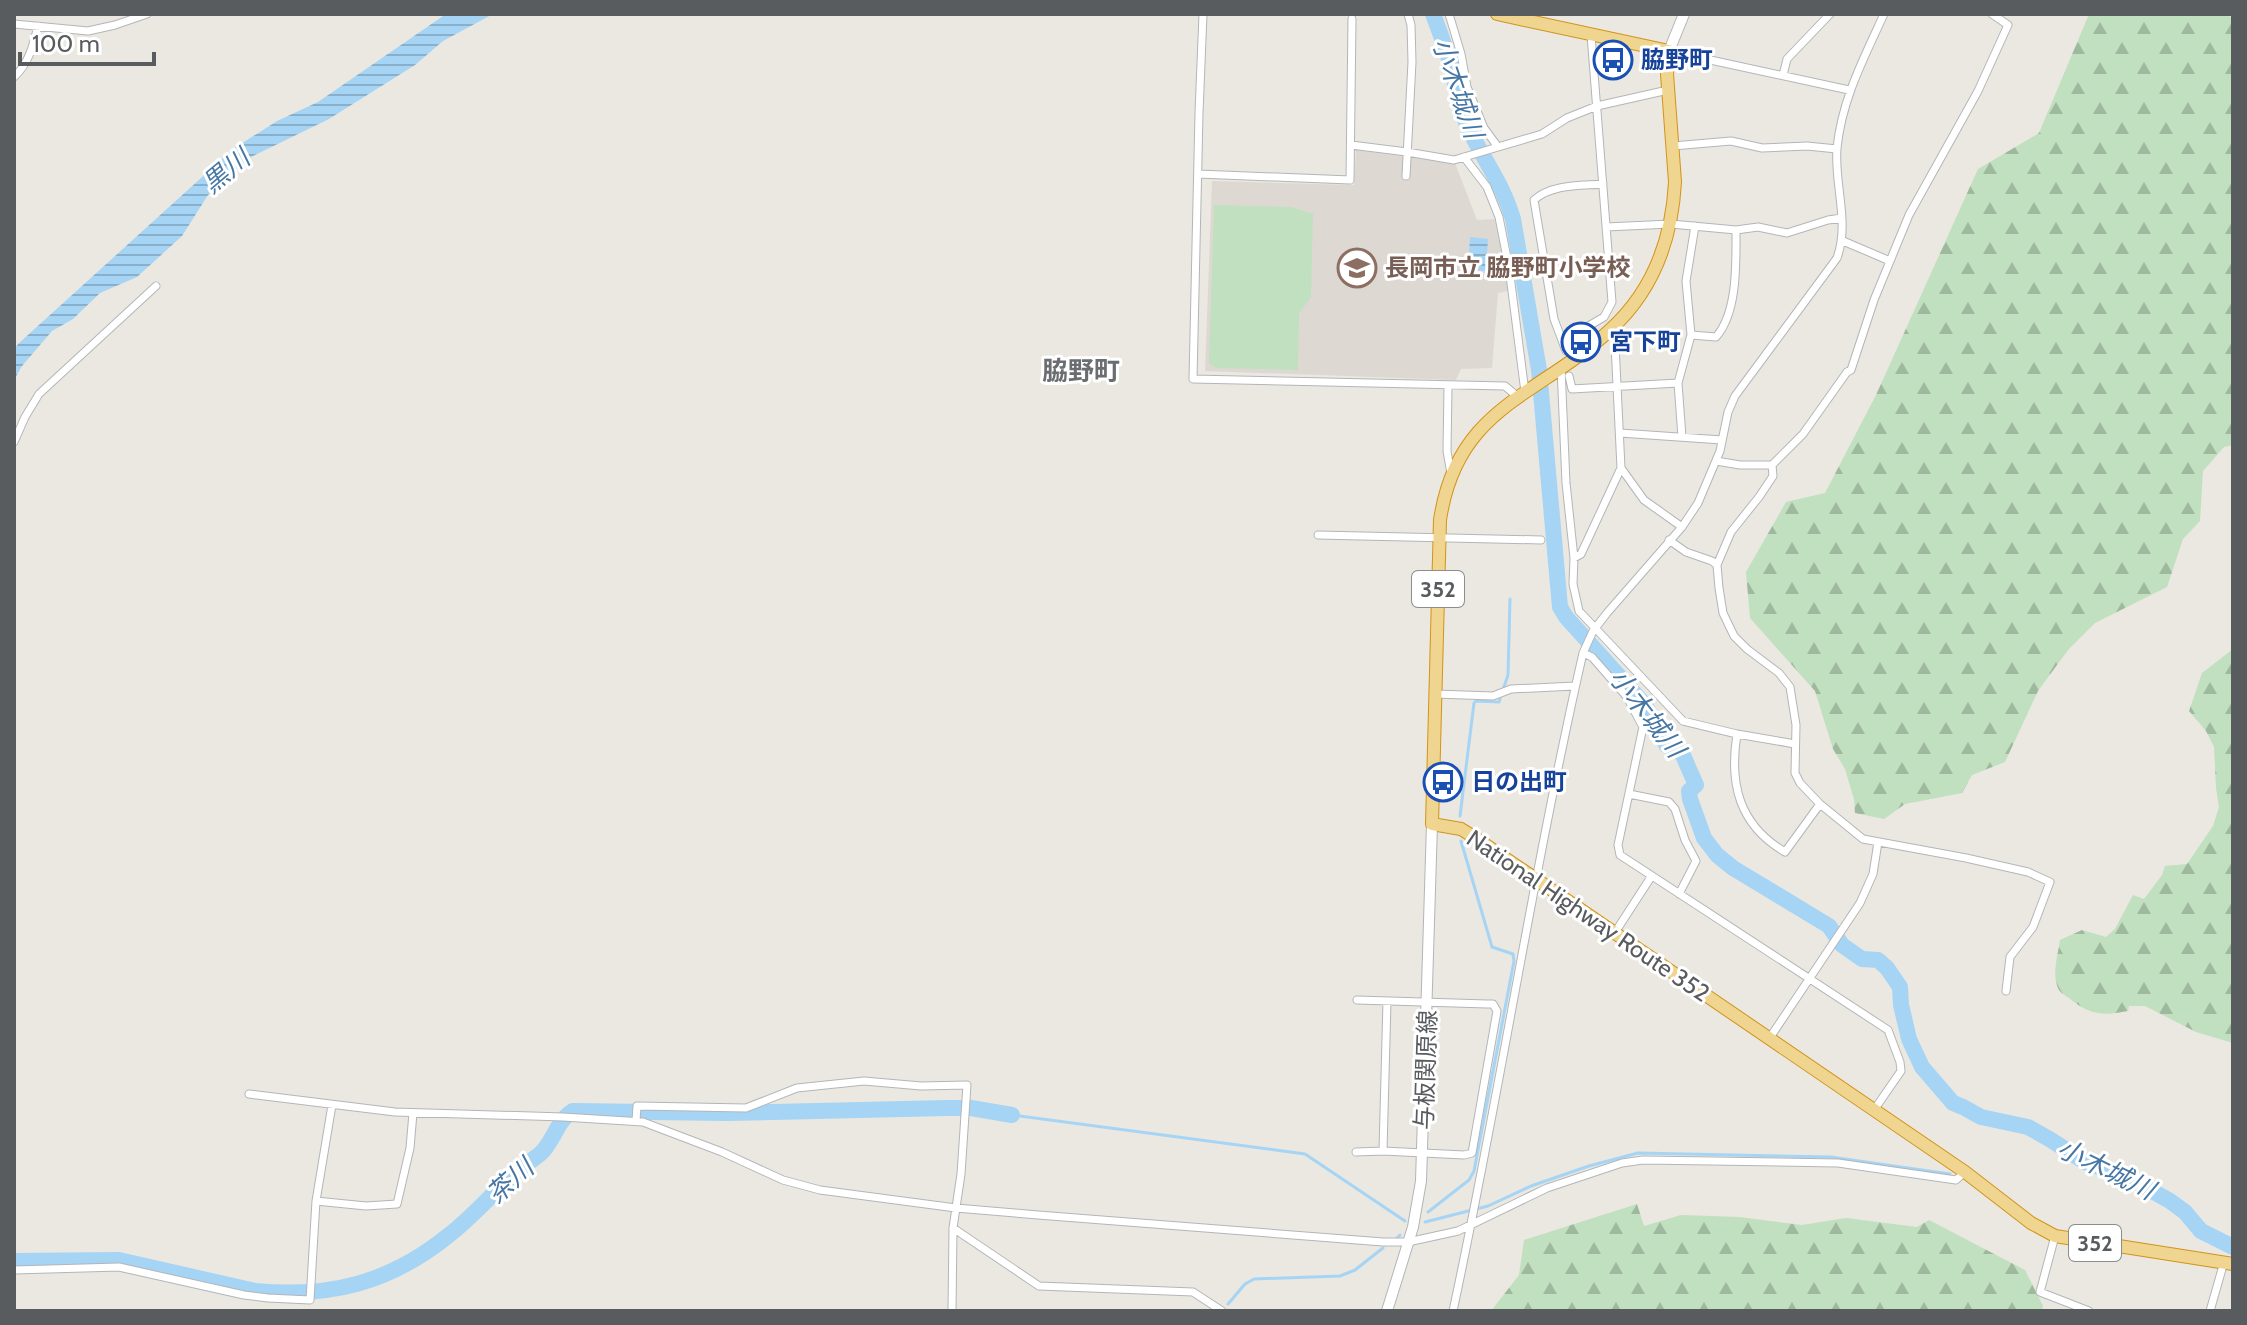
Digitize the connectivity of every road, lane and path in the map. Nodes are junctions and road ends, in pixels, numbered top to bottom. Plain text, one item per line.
1 (147, 14) edge
2 (1203, 14) edge
3 (1408, 14) edge
4 (1449, 14) edge
5 (1497, 14) edge
6 (1684, 14) edge
7 (1830, 14) edge
8 (1884, 14) edge
9 (1992, 14) edge
10 (1352, 19) dead end
11 (1547, 19) edge
12 (14, 24) edge
13 (38, 26) junction
14 (1591, 35) junction
15 (1669, 51) junction
16 (1783, 75) junction
17 (14, 77) edge
18 (1668, 90) junction
19 (1849, 90) junction
20 (1597, 106) junction
21 (1351, 145) junction
22 (1673, 146) junction
23 (1497, 147) junction
24 (1837, 149) junction
25 (1407, 152) junction
26 (1465, 157) junction
27 (1198, 174) junction
28 (1406, 176) dead end
29 (1603, 184) junction
30 (1842, 218) junction
31 (1671, 224) junction
32 (1695, 226) junction
33 (1606, 227) junction
34 (1736, 230) junction
35 (1843, 241) junction
36 (1890, 261) junction
37 (156, 286) dead end
38 (1691, 335) junction
39 (1563, 341) junction
40 (1615, 344) dead end
41 (1566, 351) dead end
42 (1563, 371) junction
43 (1678, 383) junction
44 (1448, 385) junction
45 (1618, 387) junction
46 (1525, 393) junction
47 (1620, 433) junction
48 (1682, 437) junction
49 (1722, 440) junction
50 (14, 442) edge
51 (1716, 461) junction
52 (1772, 465) junction
53 (1621, 468) junction
54 (1451, 474) junction
55 (1682, 527) junction
56 (1318, 535) dead end
57 (1440, 537) junction
58 (1541, 540) dead end
59 (1669, 540) junction
60 (1574, 558) junction
61 (1717, 565) junction
62 (1594, 629) junction
63 (1584, 651) junction
64 (1575, 686) junction
65 (1435, 694) junction
66 (1737, 734) junction
67 (1795, 744) junction
68 (1629, 794) junction
69 (1820, 804) junction
70 (1432, 824) junction
71 (1878, 842) junction
72 (1651, 877) junction
73 (1535, 880) junction
74 (1679, 894) junction
75 (1614, 934) junction
76 (1809, 979) junction
77 (2006, 991) dead end
78 (1357, 1000) dead end
79 (1387, 1001) junction
80 (1428, 1003) junction
81 (1769, 1039) junction
82 (249, 1094) dead end
83 (332, 1105) junction
84 (1874, 1110) junction
85 (413, 1113) junction
86 (636, 1121) junction
87 (1383, 1151) junction
88 (1356, 1152) dead end
89 (1423, 1153) junction
90 (1965, 1172) junction
91 (316, 1201) junction
92 (956, 1208) junction
93 (1471, 1225) junction
94 (953, 1228) junction
95 (2055, 1236) junction
96 (1408, 1242) junction
97 (2228, 1263) edge
98 (14, 1270) edge
99 (952, 1311) edge
100 (1222, 1311) edge
101 (1387, 1311) edge
102 (1453, 1311) edge
103 (2089, 1311) edge
104 (2210, 1311) edge

1 - 13 street
2 - 27 street
3 - 25 street
4 - 23 street
5 - 11 highway
6 - 15 main road
7 - 16 street
8 - 19 street
9 - 36 street
10 - 21 street
11 - 14 highway
12 - 13 street
13 - 17 street
14 - 15 highway
14 - 20 street
15 - 16 street
15 - 18 highway, 352
16 - 19 street
18 - 20 street
18 - 22 highway, 352
19 - 24 street
20 - 23 street
20 - 29 street
21 - 25 street
21 - 27 street
22 - 24 street
22 - 31 highway, 352
23 - 26 street
24 - 30 street
25 - 26 street
25 - 28 street
26 - 46 street
27 - 44 street
29 - 33 street
29 - 39 street
30 - 34 street
30 - 35 street
31 - 32 street
31 - 33 street
31 - 42 highway, 352
32 - 34 street
32 - 38 street
33 - 39 street
34 - 38 street
35 - 36 street
35 - 49 street
36 - 52 street
37 - 50 street
38 - 43 street
39 - 41 street
40 - 45 street
42 - 45 street
42 - 46 highway, 352
42 - 60 street
43 - 45 street
43 - 48 street
44 - 46 street
44 - 54 street
45 - 47 street
46 - 54 highway, 352
47 - 48 street
47 - 53 street
48 - 49 street
49 - 51 street
51 - 52 street
51 - 55 street
52 - 61 street
53 - 55 street
53 - 60 street
54 - 57 highway, 352
55 - 59 street
56 - 57 street
57 - 58 street
57 - 65 highway, 352
59 - 61 street
59 - 62 street
60 - 62 street
61 - 67 street
62 - 63 street
62 - 66 street
63 - 64 street
63 - 68 street
64 - 65 street
64 - 73 street
65 - 70 highway, 352
66 - 67 street
66 - 69 street
67 - 69 street
68 - 72 street
68 - 74 street
69 - 71 street
70 - 73 highway, National Highway Route 352 / 352
70 - 80 main road, 与板関原線
71 - 76 street
71 - 77 street
72 - 74 street
72 - 75 street
73 - 75 highway, National Highway Route 352 / 352
73 - 93 street
74 - 76 street
75 - 81 highway, National Highway Route 352 / 352
76 - 81 street
76 - 84 street
78 - 79 street
79 - 80 street
79 - 87 street
80 - 89 main road, 与板関原線
80 - 89 street
81 - 84 highway, National Highway Route 352 / 352
82 - 83 street
83 - 85 street
83 - 91 street
84 - 90 highway, National Highway Route 352 / 352
85 - 86 street
85 - 91 street
86 - 92 street
86 - 92 street
87 - 88 street
87 - 89 street
89 - 96 main road, 与板関原線
90 - 93 street
90 - 95 highway, National Highway Route 352 / 352
91 - 98 street
92 - 94 street
92 - 96 street
93 - 96 street
93 - 102 street
94 - 99 street
94 - 100 street
95 - 97 highway, National Highway Route 352 / 352
95 - 103 street
96 - 101 main road, 与板関原線
97 - 104 street

